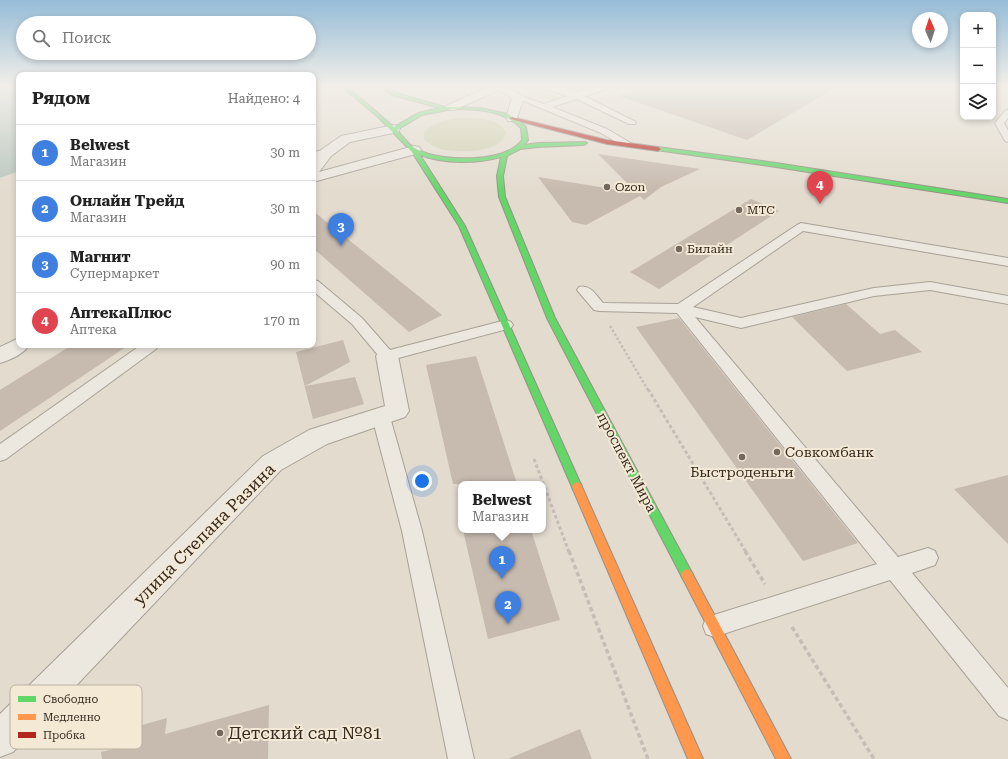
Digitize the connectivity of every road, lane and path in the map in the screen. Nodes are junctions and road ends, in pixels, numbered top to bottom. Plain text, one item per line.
1 (384, 120) edge
2 (406, 120) edge
3 (515, 120) edge
4 (522, 120) edge
5 (578, 120) edge
6 (629, 120) edge
7 (1001, 120) edge
8 (632, 122) dead end
9 (394, 129) junction
10 (1008, 139) edge
11 (607, 142) junction
12 (626, 144) junction
13 (517, 148) junction
14 (414, 150) junction
15 (319, 154) edge
16 (504, 155) junction
17 (316, 177) edge
18 (1008, 201) edge
19 (1008, 262) edge
20 (316, 287) edge
21 (584, 290) dead end
22 (1008, 300) edge
23 (599, 307) junction
24 (681, 309) junction
25 (506, 325) junction
26 (16, 347) edge
27 (147, 348) edge
28 (0, 356) edge
29 (387, 356) junction
30 (381, 417) junction
31 (0, 454) edge
32 (533, 456) dead end
33 (542, 481) edge
34 (546, 490) edge
35 (928, 558) dead end
36 (895, 568) junction
37 (779, 606) junction
38 (714, 626) junction
39 (53, 685) edge
40 (1008, 707) edge
41 (10, 729) edge
42 (0, 739) edge
43 (461, 759) edge
44 (648, 759) edge
45 (696, 759) edge
46 (784, 759) edge
47 (874, 759) edge

1 - 9 main road
2 - 9 main road
3 - 13 main road
4 - 11 main road
5 - 12 lane
6 - 8 lane
7 - 10 lane
9 - 14 main road
9 - 15 street
11 - 12 main road
11 - 13 main road
12 - 18 main road
13 - 16 main road
14 - 16 main road
14 - 17 street
14 - 25 main road
16 - 38 main road, проспект Мира
19 - 24 lane
20 - 29 lane
21 - 23 lane
22 - 24 lane
23 - 24 lane
23 - 37 path
24 - 36 lane
25 - 29 lane
25 - 45 main road
26 - 28 street
27 - 31 lane
29 - 30 street, улица Степана Разина
30 - 39 street, улица Степана Разина
30 - 43 lane
32 - 33 path
34 - 44 path
35 - 36 lane
36 - 37 lane
36 - 40 lane
37 - 38 lane
37 - 47 path
38 - 46 main road, проспект Мира
41 - 42 street, улица Степана Разина

